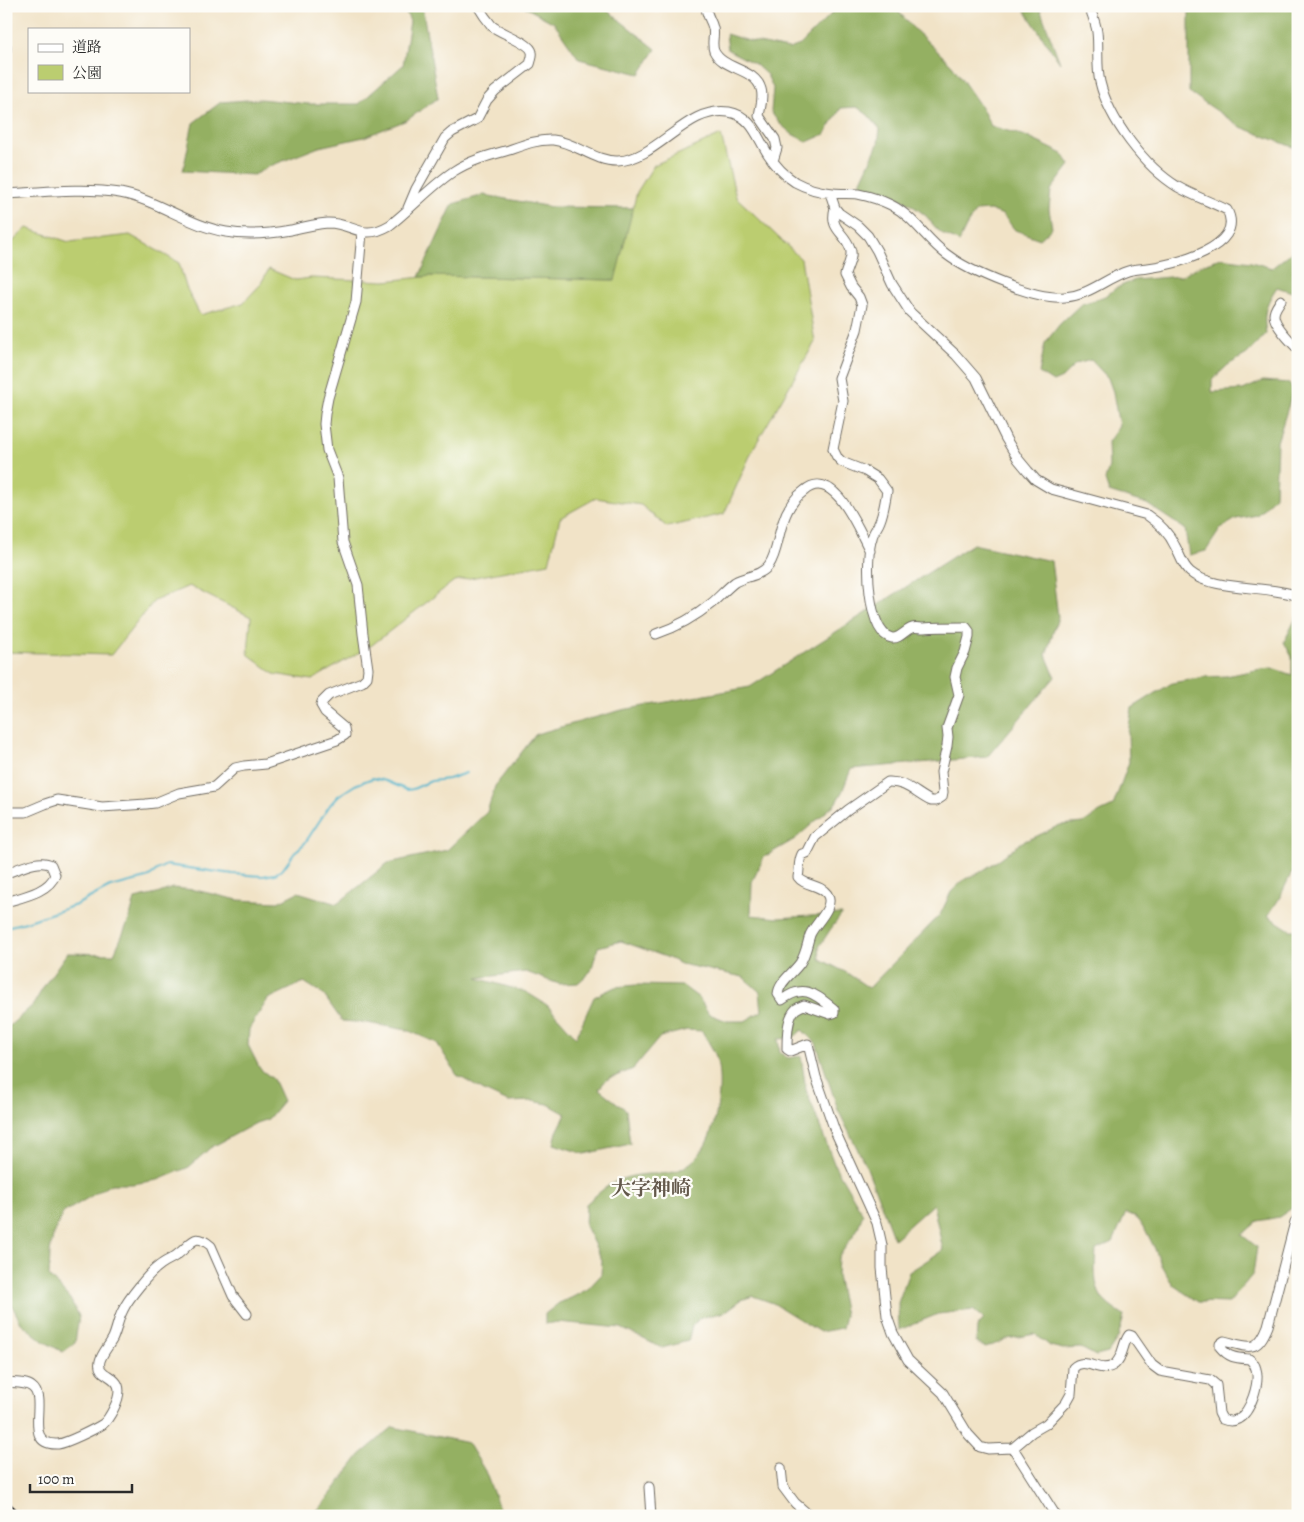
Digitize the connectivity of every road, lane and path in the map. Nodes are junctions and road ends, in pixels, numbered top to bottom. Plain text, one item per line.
1 (478, 6) edge
2 (706, 6) edge
3 (1089, 6) edge
4 (6, 46) edge
5 (6, 50) edge
6 (773, 161) junction
7 (830, 193) junction
8 (6, 194) edge
9 (835, 208) junction
10 (406, 212) junction
11 (362, 232) junction
12 (1281, 300) dead end
13 (1298, 349) edge
14 (870, 551) junction
15 (1298, 596) edge
16 (656, 634) dead end
17 (6, 812) edge
18 (6, 873) edge
19 (6, 902) edge
20 (1298, 1218) edge
21 (247, 1314) dead end
22 (6, 1382) edge
23 (1013, 1448) junction
24 (782, 1468) dead end
25 (649, 1487) dead end
26 (651, 1516) edge
27 (810, 1516) edge
28 (1056, 1516) edge

1 - 10 street
2 - 6 street
3 - 7 street
4 - 5 street
6 - 7 street
6 - 10 street
7 - 9 street
8 - 11 street
9 - 14 street
9 - 15 street
10 - 11 street
11 - 17 street
12 - 13 street
14 - 16 street
14 - 23 street
18 - 19 street
20 - 23 street
21 - 22 street
23 - 28 street
24 - 27 street
25 - 26 street

